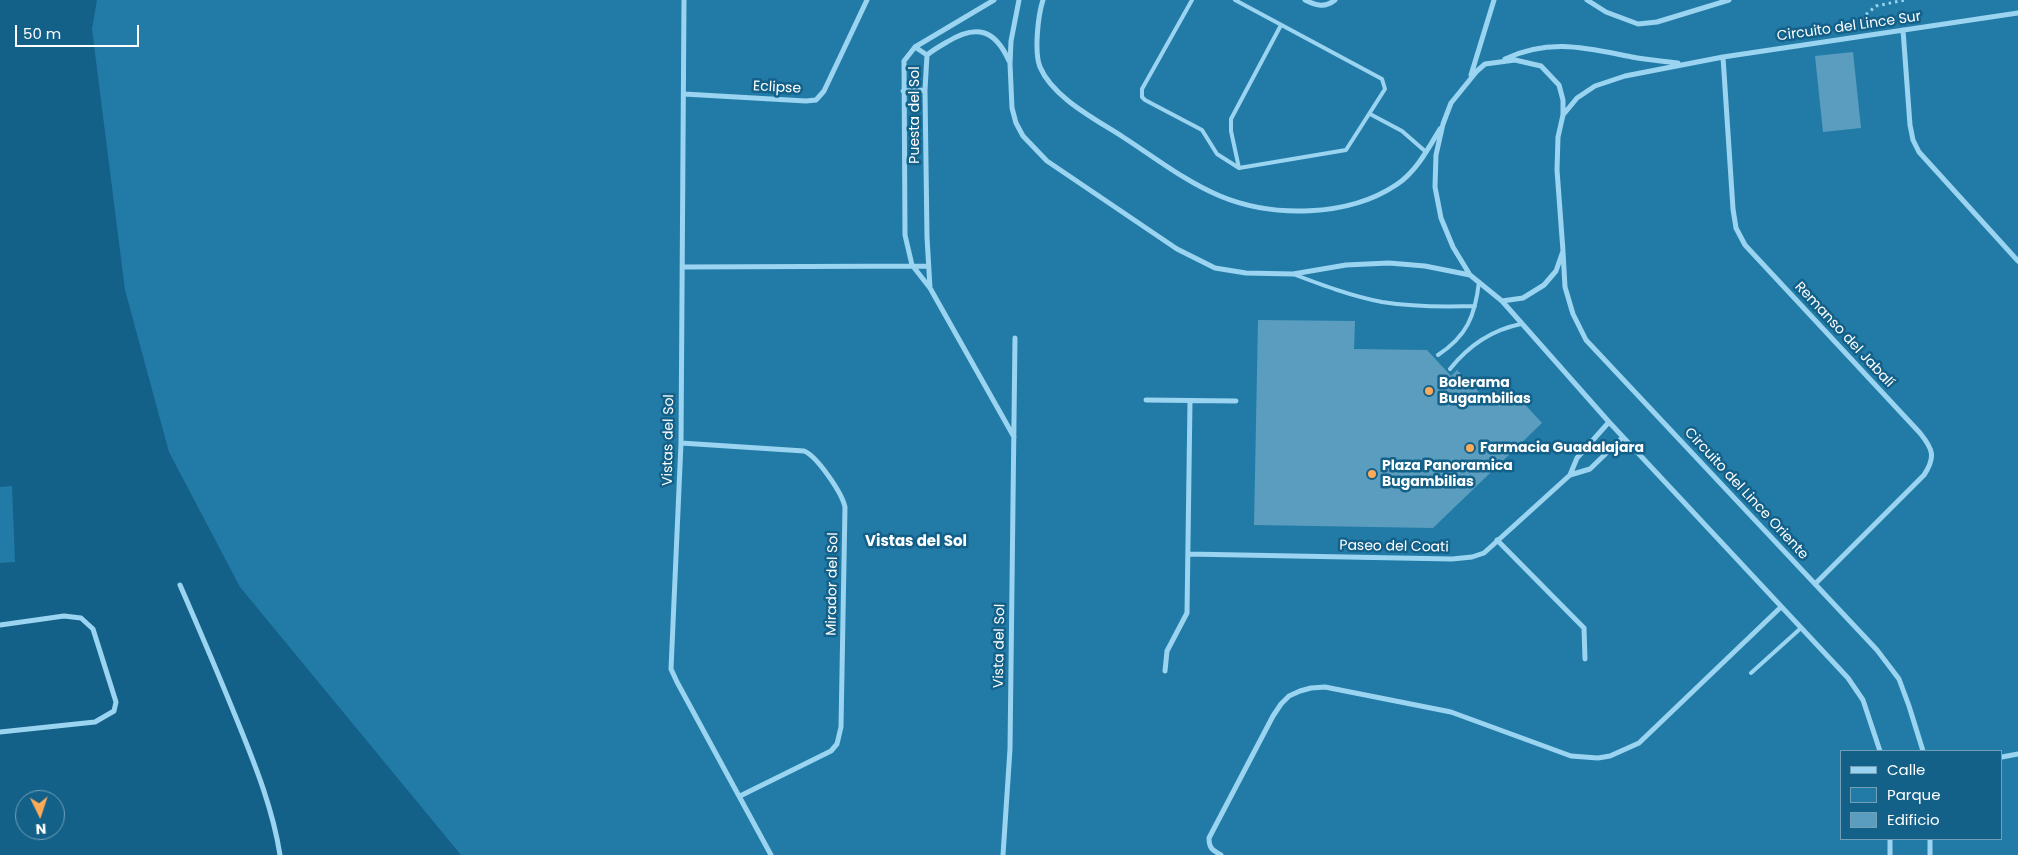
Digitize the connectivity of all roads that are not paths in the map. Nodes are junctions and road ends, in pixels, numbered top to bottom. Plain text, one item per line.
1 (684, 0) edge
2 (867, 0) edge
3 (994, 0) edge
4 (1019, 0) edge
5 (1043, 0) edge
6 (1192, 0) edge
7 (1235, 0) edge
8 (1305, 0) edge
9 (1335, 0) edge
10 (1494, 0) edge
11 (1587, 0) edge
12 (1729, 0) edge
13 (2018, 13) edge
14 (1281, 25) junction
15 (1903, 30) junction
16 (915, 47) junction
17 (927, 55) junction
18 (1723, 57) junction
19 (1500, 61) junction
20 (1684, 63) junction
21 (1010, 64) junction
22 (1470, 78) junction
23 (925, 90) junction
24 (903, 91) junction
25 (684, 94) junction
26 (1370, 114) junction
27 (1563, 115) junction
28 (1443, 124) junction
29 (1426, 152) junction
30 (1239, 168) junction
31 (1563, 251) junction
32 (2018, 261) edge
33 (912, 266) junction
34 (928, 266) junction
35 (682, 267) junction
36 (1293, 274) junction
37 (1470, 276) junction
38 (1479, 282) junction
39 (930, 288) junction
40 (1502, 301) junction
41 (1475, 306) junction
42 (1521, 324) junction
43 (1015, 338) dead end
44 (1438, 355) dead end
45 (1450, 369) dead end
46 (1146, 400) dead end
47 (1190, 401) junction
48 (1236, 401) dead end
49 (1609, 422) junction
50 (1623, 437) junction
51 (1014, 438) junction
52 (681, 443) junction
53 (1570, 475) junction
54 (1497, 540) junction
55 (1188, 554) junction
56 (1815, 584) junction
57 (180, 585) dead end
58 (1781, 607) junction
59 (0, 625) edge
60 (1801, 628) junction
61 (1586, 658) dead end
62 (1166, 671) dead end
63 (1751, 673) dead end
64 (0, 732) edge
65 (1880, 750) edge
66 (1923, 750) edge
67 (2018, 754) edge
68 (2003, 757) edge
69 (740, 796) junction
70 (1890, 840) edge
71 (1930, 840) edge
72 (280, 855) edge
73 (771, 855) edge
74 (1003, 855) edge
75 (1221, 855) edge
76 (1890, 855) edge
77 (1930, 855) edge

1 - 25 street, Vistas del Sol
2 - 25 street, Eclipse
3 - 16 street, Puesta del Sol
4 - 21 street
5 - 29 street
6 - 30 lane
7 - 14 lane
8 - 9 street
10 - 22 street
11 - 12 street
13 - 15 street, Circuito del Lince Sur
14 - 26 lane
14 - 30 lane
15 - 18 street, Circuito del Lince Sur
15 - 32 street
16 - 17 street
16 - 24 street, Puesta del Sol
17 - 21 street, Puesta del Sol
17 - 23 street, Puesta del Sol
18 - 20 street, Circuito del Lince Sur
18 - 56 street, Remanso del Jabalí
19 - 20 street, Circuito del Lince Sur
19 - 22 street, Circuito del Lince Sur
19 - 27 street
20 - 27 street, Circuito del Lince Sur
21 - 36 street
22 - 28 street
23 - 24 street
23 - 34 street, Puesta del Sol
24 - 33 street, Puesta del Sol
25 - 35 street, Vistas del Sol
26 - 29 lane
26 - 30 lane
27 - 31 street, Circuito del Lince Oriente
28 - 29 street
28 - 37 street
31 - 40 street
31 - 56 street, Circuito del Lince Oriente
33 - 34 street
33 - 35 street
33 - 39 street, Vista del Sol
34 - 39 street, Vista del Sol
35 - 52 street, Vistas del Sol
36 - 37 street
36 - 41 lane
37 - 38 street
38 - 40 street
38 - 41 lane
39 - 51 street, Vista del Sol
40 - 42 street
41 - 44 lane
42 - 45 lane
42 - 49 street
43 - 51 street, Vista del Sol
46 - 47 street
47 - 48 street
47 - 55 street
49 - 50 street
49 - 53 street, Paseo del Coati
50 - 53 street, Paseo del Coati
50 - 58 street
51 - 74 street, Vista del Sol
52 - 69 street, Vistas del Sol
52 - 69 street, Mirador del Sol
53 - 54 street, Paseo del Coati
54 - 55 street, Paseo del Coati
54 - 61 street
55 - 62 street
56 - 66 street, Circuito del Lince Oriente
57 - 72 street
58 - 60 street
58 - 75 street
59 - 64 street
60 - 63 lane
60 - 65 street
67 - 68 street
69 - 73 street, Vistas del Sol
70 - 76 street
71 - 77 street

